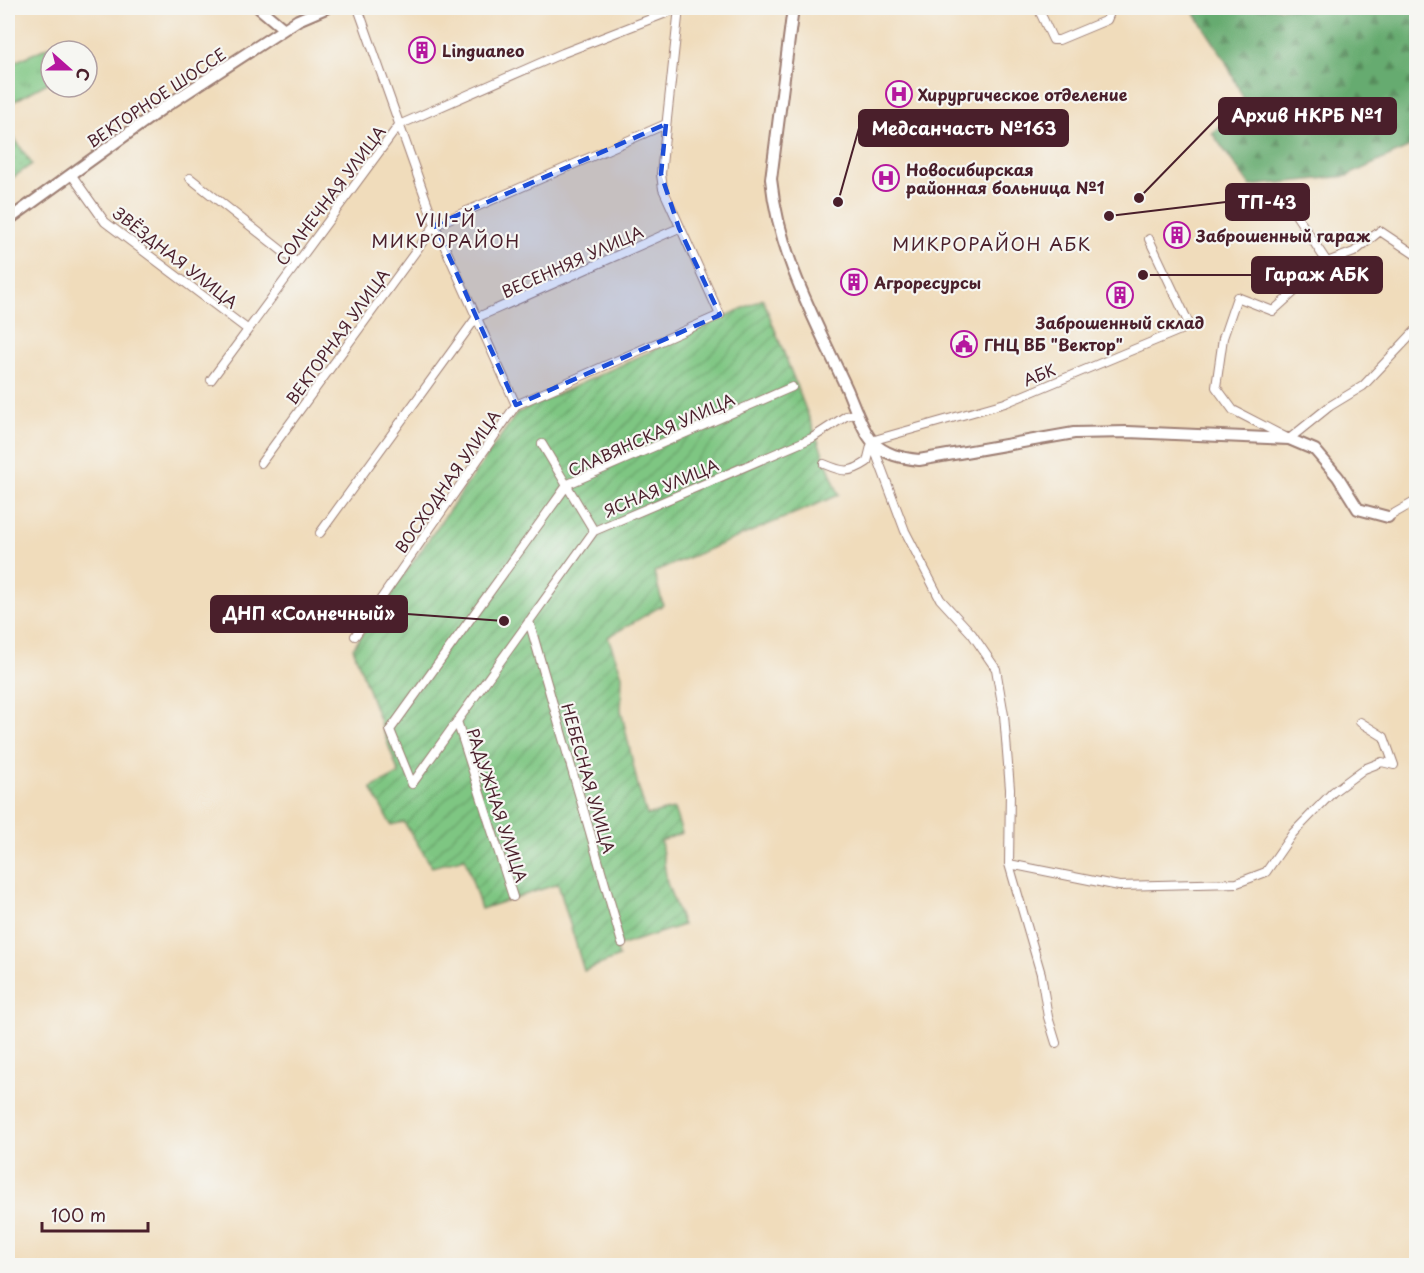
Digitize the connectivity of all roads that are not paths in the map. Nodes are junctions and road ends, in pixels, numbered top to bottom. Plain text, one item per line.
1 (259, 8) edge
2 (326, 8) edge
3 (358, 8) edge
4 (679, 8) edge
5 (793, 8) edge
6 (1038, 8) edge
7 (1112, 8) edge
8 (284, 29) junction
9 (666, 124) junction
10 (399, 125) junction
11 (71, 174) junction
12 (190, 178) dead end
13 (1281, 192) dead end
14 (8, 220) edge
15 (435, 225) junction
16 (679, 228) junction
17 (1149, 239) dead end
18 (1416, 255) edge
19 (296, 262) junction
20 (1327, 262) junction
21 (476, 318) junction
22 (248, 329) junction
23 (1416, 330) edge
24 (211, 380) dead end
25 (792, 387) dead end
26 (516, 405) junction
27 (858, 413) junction
28 (1289, 439) junction
29 (871, 441) junction
30 (542, 444) dead end
31 (261, 463) dead end
32 (824, 464) dead end
33 (568, 484) junction
34 (1416, 501) edge
35 (1388, 518) joint
36 (594, 531) junction
37 (320, 533) dead end
38 (529, 621) junction
39 (355, 636) dead end
40 (457, 721) junction
41 (1360, 722) dead end
42 (412, 784) joint
43 (1009, 864) junction
44 (513, 897) dead end
45 (622, 943) dead end
46 (1056, 1043) dead end

1 - 8 street
2 - 8 street, ВЕКТОРНОЕ ШОССЕ
3 - 10 street
4 - 9 street
4 - 10 street, СОЛНЕЧНАЯ УЛИЦА
5 - 27 street
6 - 7 street
8 - 11 street, ВЕКТОРНОЕ ШОССЕ
9 - 15 street
9 - 16 street
10 - 15 street
10 - 19 street, СОЛНЕЧНАЯ УЛИЦА
11 - 14 street, ВЕКТОРНОЕ ШОССЕ
11 - 22 street, ЗВЁЗДНАЯ УЛИЦА
12 - 19 street
13 - 20 street
15 - 21 street
15 - 31 street, ВЕКТОРНАЯ УЛИЦА
16 - 21 street, ВЕСЕННЯЯ УЛИЦА
16 - 26 street, ВОСХОДНАЯ УЛИЦА
17 - 29 street, АБК
18 - 20 street
19 - 22 street, СОЛНЕЧНАЯ УЛИЦА
20 - 28 street
21 - 26 street
21 - 37 street
22 - 24 street, СОЛНЕЧНАЯ УЛИЦА
23 - 28 street
25 - 33 street, СЛАВЯНСКАЯ УЛИЦА
26 - 39 street, ВОСХОДНАЯ УЛИЦА
27 - 29 street
27 - 36 street, ЯСНАЯ УЛИЦА
28 - 29 street
28 - 35 street
29 - 32 street
29 - 43 street
30 - 33 street
33 - 36 street
33 - 42 street, СЛАВЯНСКАЯ УЛИЦА
34 - 35 street
36 - 38 street, ЯСНАЯ УЛИЦА
38 - 40 street, ЯСНАЯ УЛИЦА
38 - 45 street, НЕБЕСНАЯ УЛИЦА
40 - 42 street, ЯСНАЯ УЛИЦА
40 - 44 street, РАДУЖНАЯ УЛИЦА
41 - 43 street
43 - 46 street

